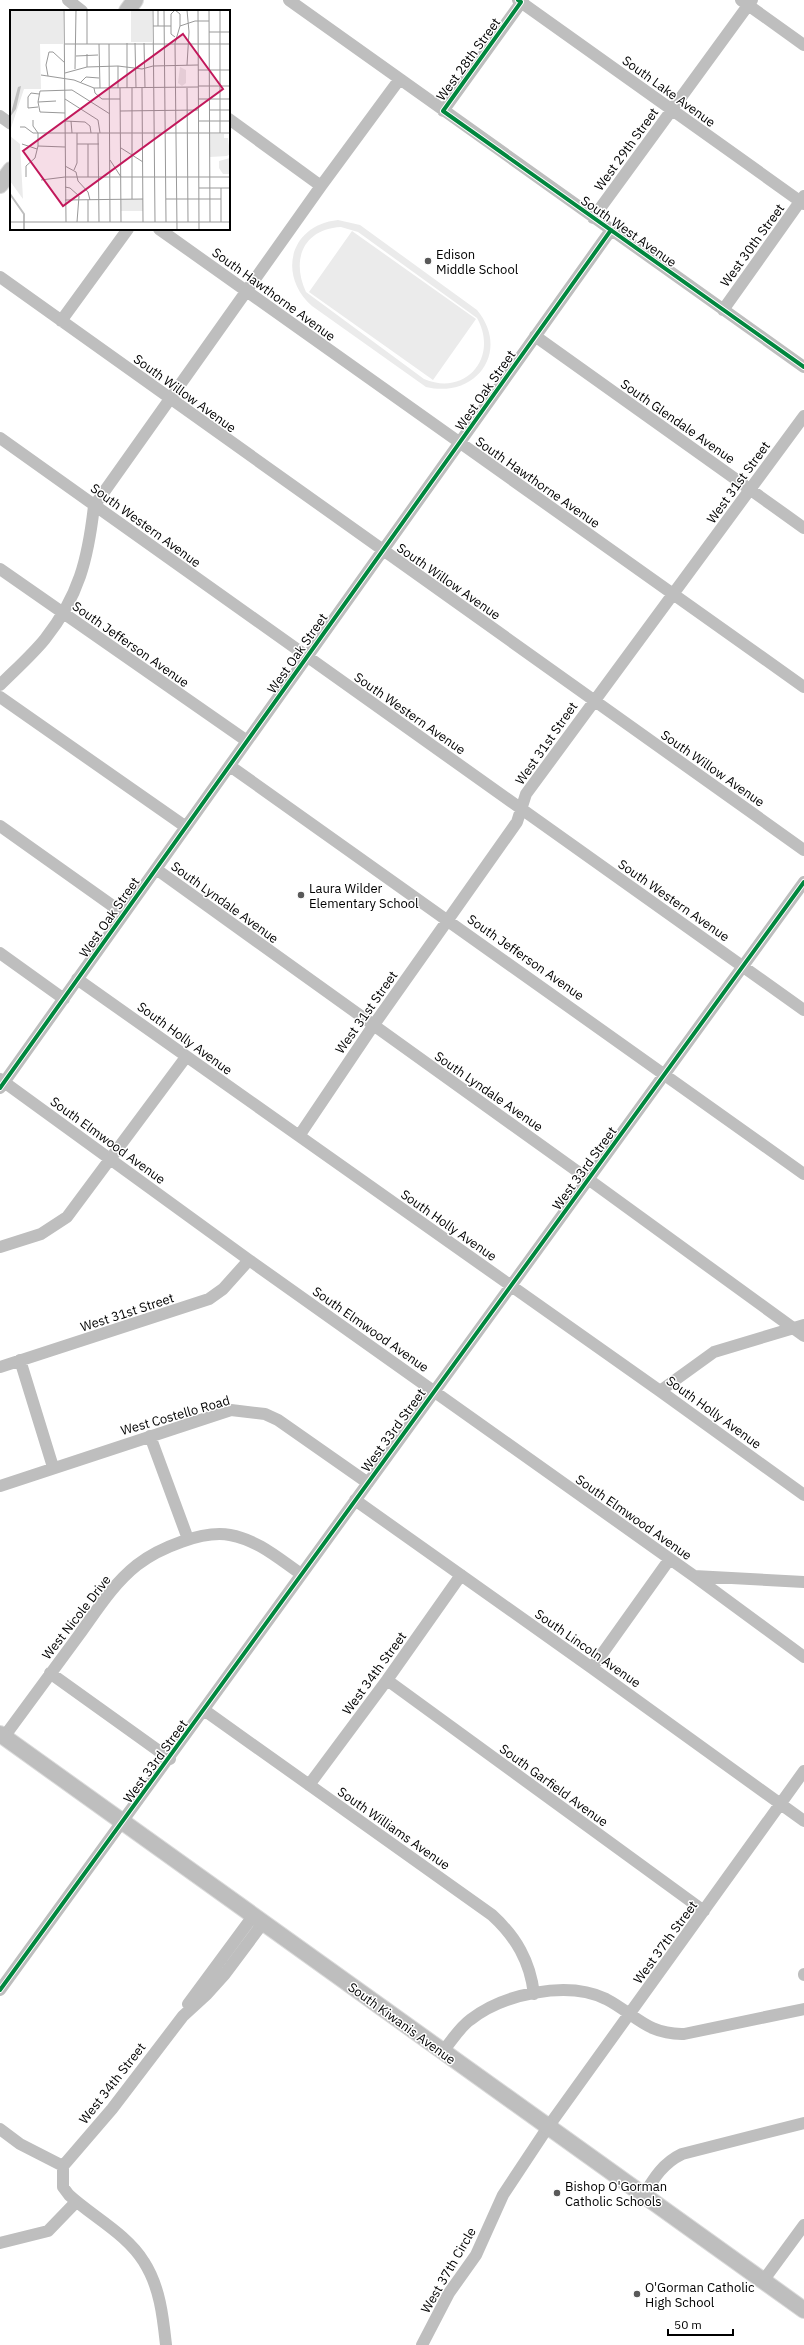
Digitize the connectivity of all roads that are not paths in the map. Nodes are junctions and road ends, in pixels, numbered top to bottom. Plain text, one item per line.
1 (68, 0) edge
2 (135, 0) edge
3 (289, 0) edge
4 (521, 1) edge
5 (747, 2) edge
6 (81, 10) edge
7 (128, 10) edge
8 (804, 45) edge
9 (399, 80) junction
10 (671, 110) junction
11 (443, 111) junction
12 (0, 116) edge
13 (230, 120) edge
14 (10, 123) edge
15 (10, 171) edge
16 (0, 185) edge
17 (321, 186) junction
18 (803, 201) edge
19 (593, 218) junction
20 (127, 230) edge
21 (160, 230) edge
22 (611, 230) junction
23 (0, 277) edge
24 (246, 291) junction
25 (723, 310) junction
26 (61, 321) junction
27 (535, 336) junction
28 (804, 367) edge
29 (169, 399) junction
30 (804, 416) edge
31 (0, 438) edge
32 (459, 444) junction
33 (749, 489) junction
34 (94, 506) junction
35 (804, 528) edge
36 (382, 551) junction
37 (0, 569) edge
38 (673, 594) junction
39 (63, 613) junction
40 (307, 658) junction
41 (0, 685) edge
42 (804, 687) edge
43 (0, 696) edge
44 (594, 700) junction
45 (247, 741) junction
46 (230, 766) junction
47 (521, 809) junction
48 (0, 826) edge
49 (186, 827) junction
50 (804, 850) edge
51 (156, 869) junction
52 (804, 882) edge
53 (124, 914) junction
54 (448, 920) junction
55 (0, 953) edge
56 (742, 966) junction
57 (78, 979) junction
58 (64, 998) junction
59 (804, 1010) edge
60 (373, 1026) junction
61 (186, 1057) junction
62 (665, 1073) junction
63 (2, 1083) edge
64 (299, 1136) junction
65 (111, 1159) junction
66 (804, 1174) edge
67 (588, 1179) junction
68 (0, 1247) edge
69 (249, 1260) junction
70 (510, 1285) junction
71 (804, 1325) edge
72 (791, 1327) junction
73 (804, 1336) edge
74 (20, 1360) junction
75 (0, 1367) edge
76 (434, 1390) junction
77 (660, 1391) junction
78 (150, 1436) junction
79 (53, 1467) junction
80 (368, 1483) junction
81 (0, 1486) edge
82 (804, 1495) edge
83 (355, 1500) junction
84 (188, 1539) junction
85 (669, 1560) junction
86 (301, 1574) junction
87 (460, 1575) junction
88 (694, 1576) junction
89 (804, 1582) edge
90 (804, 1656) edge
91 (592, 1668) junction
92 (50, 1673) junction
93 (387, 1680) junction
94 (204, 1710) junction
95 (2, 1736) edge
96 (170, 1758) junction
97 (804, 1771) edge
98 (309, 1785) junction
99 (781, 1805) junction
100 (804, 1821) edge
101 (123, 1822) junction
102 (704, 1911) junction
103 (258, 1919) junction
104 (0, 1990) edge
105 (534, 1994) junction
106 (804, 2009) edge
107 (630, 2014) junction
108 (442, 2052) junction
109 (804, 2123) edge
110 (548, 2127) junction
111 (0, 2129) edge
112 (63, 2166) junction
113 (642, 2196) junction
114 (76, 2202) junction
115 (804, 2225) edge
116 (0, 2243) edge
117 (763, 2281) junction
118 (804, 2310) edge
119 (166, 2345) edge
120 (422, 2345) edge

1 - 6 street
2 - 7 main road
3 - 9 street, South West Avenue
4 - 10 street, South Lake Avenue
4 - 11 street, West 28th Street
5 - 8 street
5 - 10 street, West 29th Street
9 - 11 street, South West Avenue
9 - 17 street
10 - 18 street, South Lake Avenue
10 - 19 street, West 29th Street
11 - 19 street, South West Avenue
12 - 14 street
13 - 17 street
15 - 16 main road
17 - 24 street
18 - 25 street, West 30th Street
19 - 22 street, South West Avenue
20 - 26 street
21 - 24 street, South Hawthorne Avenue
22 - 25 street, South West Avenue
22 - 27 street, West Oak Street
23 - 26 street, South Willow Avenue
24 - 29 street
24 - 32 street, South Hawthorne Avenue
25 - 28 street, South West Avenue
26 - 29 street, South Willow Avenue
27 - 32 street, West Oak Street
27 - 33 street, South Glendale Avenue
29 - 34 street
29 - 36 street, South Willow Avenue
30 - 33 street, West 31st Street
31 - 34 street, South Western Avenue
32 - 36 street, West Oak Street
32 - 38 street, South Hawthorne Avenue
33 - 35 street, South Glendale Avenue
33 - 38 street, West 31st Street
34 - 39 street
34 - 40 street, South Western Avenue
36 - 40 street, West Oak Street
36 - 44 street, South Willow Avenue
37 - 39 street, South Jefferson Avenue
38 - 42 street, South Hawthorne Avenue
38 - 44 street, West 31st Street
39 - 41 street
39 - 45 street, South Jefferson Avenue
40 - 45 street, West Oak Street
40 - 47 street, South Western Avenue
43 - 49 street
44 - 47 street, West 31st Street
44 - 50 street, South Willow Avenue
45 - 46 street, West Oak Street
46 - 49 street, West Oak Street
46 - 54 street, South Jefferson Avenue
47 - 54 street, West 31st Street
47 - 56 street, South Western Avenue
48 - 53 street
49 - 51 street, West Oak Street
51 - 53 street, West Oak Street
51 - 60 street, South Lyndale Avenue
52 - 56 street, West 33rd Street
53 - 57 street, West Oak Street
54 - 60 street, West 31st Street
54 - 62 street, South Jefferson Avenue
55 - 58 street
56 - 59 street, South Western Avenue
56 - 62 street, West 33rd Street
57 - 58 street, West Oak Street
57 - 61 street, South Holly Avenue
58 - 63 street, West Oak Street
60 - 64 street, West 31st Street
60 - 67 street, South Lyndale Avenue
61 - 64 street, South Holly Avenue
61 - 65 street
62 - 66 street, South Jefferson Avenue
62 - 67 street, West 33rd Street
63 - 65 street, South Elmwood Avenue
64 - 70 street, South Holly Avenue
65 - 68 street
65 - 69 street, South Elmwood Avenue
67 - 70 street, West 33rd Street
67 - 72 street, South Lyndale Avenue
69 - 74 street, West 31st Street
69 - 76 street, South Elmwood Avenue
70 - 76 street, West 33rd Street
70 - 77 street, South Holly Avenue
71 - 72 street
72 - 73 street, South Lyndale Avenue
72 - 77 street
74 - 75 street, West 31st Street
74 - 79 street
76 - 80 street, West 33rd Street
76 - 85 street, South Elmwood Avenue
77 - 82 street, South Holly Avenue
78 - 79 street, West Costello Road
78 - 80 street, West Costello Road
78 - 84 street
79 - 81 street, West Costello Road
80 - 83 street, West 33rd Street
83 - 86 street, West 33rd Street
83 - 87 street, South Lincoln Avenue
84 - 86 street, West Nicole Drive
84 - 92 street, West Nicole Drive
85 - 88 street, South Elmwood Avenue
85 - 91 street
86 - 94 street, West 33rd Street
87 - 91 street, South Lincoln Avenue
87 - 93 street, West 34th Street
88 - 89 street
88 - 90 street, South Elmwood Avenue
91 - 99 street, South Lincoln Avenue
92 - 95 street, West Nicole Drive
92 - 96 street
93 - 98 street, West 34th Street
93 - 102 street, South Garfield Avenue
94 - 96 street, West 33rd Street
94 - 98 street, South Williams Avenue
95 - 101 main road, South Kiwanis Avenue
96 - 101 street, West 33rd Street
97 - 99 street, West 37th Street
98 - 105 street, South Williams Avenue
99 - 100 street, South Lincoln Avenue
99 - 102 street, West 37th Street
101 - 103 main road, South Kiwanis Avenue
101 - 104 street, West 33rd Street
102 - 107 street, West 37th Street
103 - 108 main road, South Kiwanis Avenue
103 - 112 street, West 34th Street
105 - 107 street
105 - 108 street
106 - 107 street
107 - 110 street, West 37th Street
108 - 110 main road, South Kiwanis Avenue
109 - 113 street
110 - 113 main road, South Kiwanis Avenue
110 - 120 street, West 37th Circle
111 - 112 street
112 - 114 street
113 - 117 main road, South Kiwanis Avenue
114 - 116 street
114 - 119 street
115 - 117 street
117 - 118 main road, South Kiwanis Avenue

